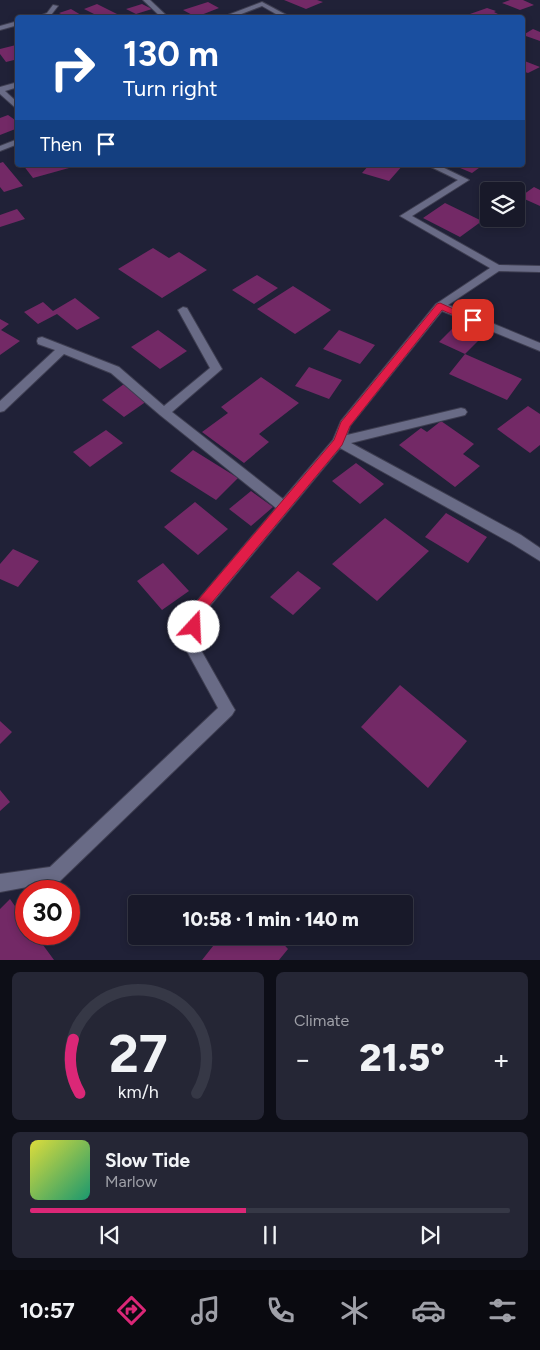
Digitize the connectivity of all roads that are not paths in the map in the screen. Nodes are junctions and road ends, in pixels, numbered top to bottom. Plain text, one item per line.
1 (146, 0) edge
2 (265, 2) edge
3 (55, 6) dead end
4 (46, 15) edge
5 (163, 15) edge
6 (231, 15) edge
7 (284, 15) edge
8 (15, 24) edge
9 (0, 28) edge
10 (15, 85) edge
11 (15, 105) edge
12 (15, 142) edge
13 (0, 149) edge
14 (436, 167) edge
15 (497, 268) junction
16 (540, 269) edge
17 (440, 306) junction
18 (183, 310) dead end
19 (42, 341) dead end
20 (540, 347) edge
21 (63, 349) junction
22 (0, 408) edge
23 (164, 412) junction
24 (461, 412) dead end
25 (338, 442) junction
26 (284, 507) junction
27 (540, 555) edge
28 (0, 883) edge

1 - 5 street
2 - 6 street
2 - 7 street
3 - 4 street
8 - 9 street
10 - 11 street
12 - 13 street
14 - 15 street
15 - 16 street
15 - 17 street
17 - 20 street
17 - 25 street
18 - 23 street
19 - 21 street
21 - 22 street
21 - 23 street
23 - 26 street
24 - 25 street
25 - 26 street
25 - 27 street
26 - 28 street

